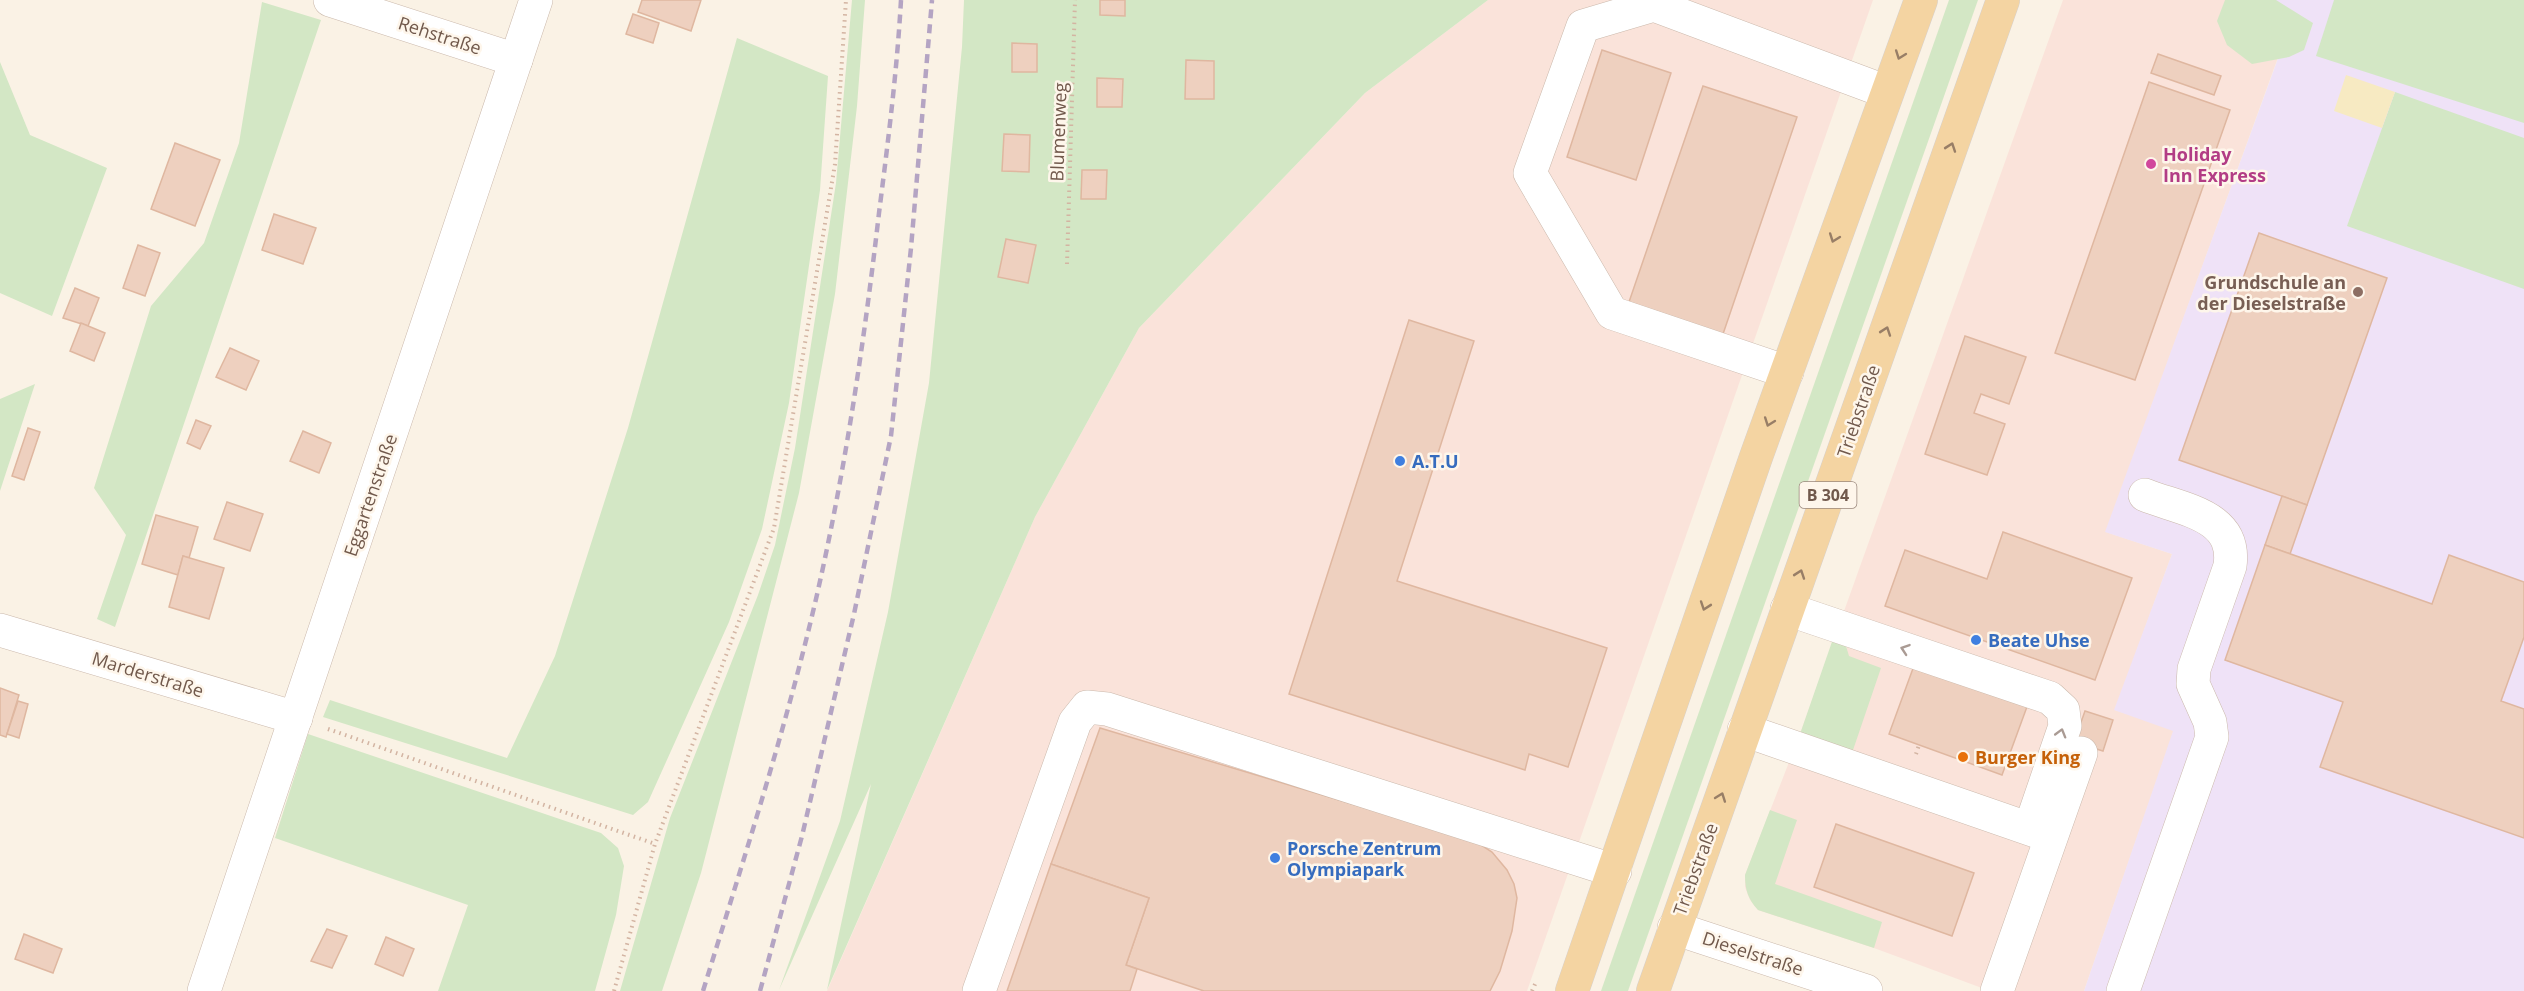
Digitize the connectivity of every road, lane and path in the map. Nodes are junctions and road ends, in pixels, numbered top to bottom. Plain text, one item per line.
1 (330, 0) edge
2 (536, 0) edge
3 (846, 0) edge
4 (1075, 0) edge
5 (1920, 0) edge
6 (2003, 0) edge
7 (516, 60) junction
8 (1887, 93) junction
9 (1067, 264) dead end
10 (1786, 372) junction
11 (2145, 495) dead end
12 (1788, 609) junction
13 (0, 630) edge
14 (296, 718) junction
15 (1744, 730) junction
16 (2081, 753) dead end
17 (2040, 832) junction
18 (655, 844) junction
19 (1615, 871) junction
20 (1674, 928) junction
21 (204, 991) edge
22 (614, 991) edge
23 (979, 991) edge
24 (1572, 991) edge
25 (1653, 991) edge
26 (1866, 991) edge
27 (1997, 991) edge
28 (2123, 991) edge

1 - 7 street, Rehstraße
2 - 7 street, Eggartenstraße
3 - 18 path
4 - 9 path, Blumenweg
5 -> 8 main road
12 -> 6 main road, Triebstraße / B 304
7 - 14 street, Eggartenstraße
8 -> 10 main road
8 - 10 street
10 -> 19 main road
11 - 28 street
12 - 15 main road, Triebstraße / B 304
17 -> 12 street
13 - 14 street, Marderstraße
14 - 18 path
14 - 21 street, Eggartenstraße
15 - 17 street
20 -> 15 main road, Triebstraße / B 304
16 - 17 street
17 - 27 street
18 - 22 path
19 - 23 street
19 - 24 main road
20 - 25 main road, Triebstraße / B 304
20 - 26 street, Dieselstraße

